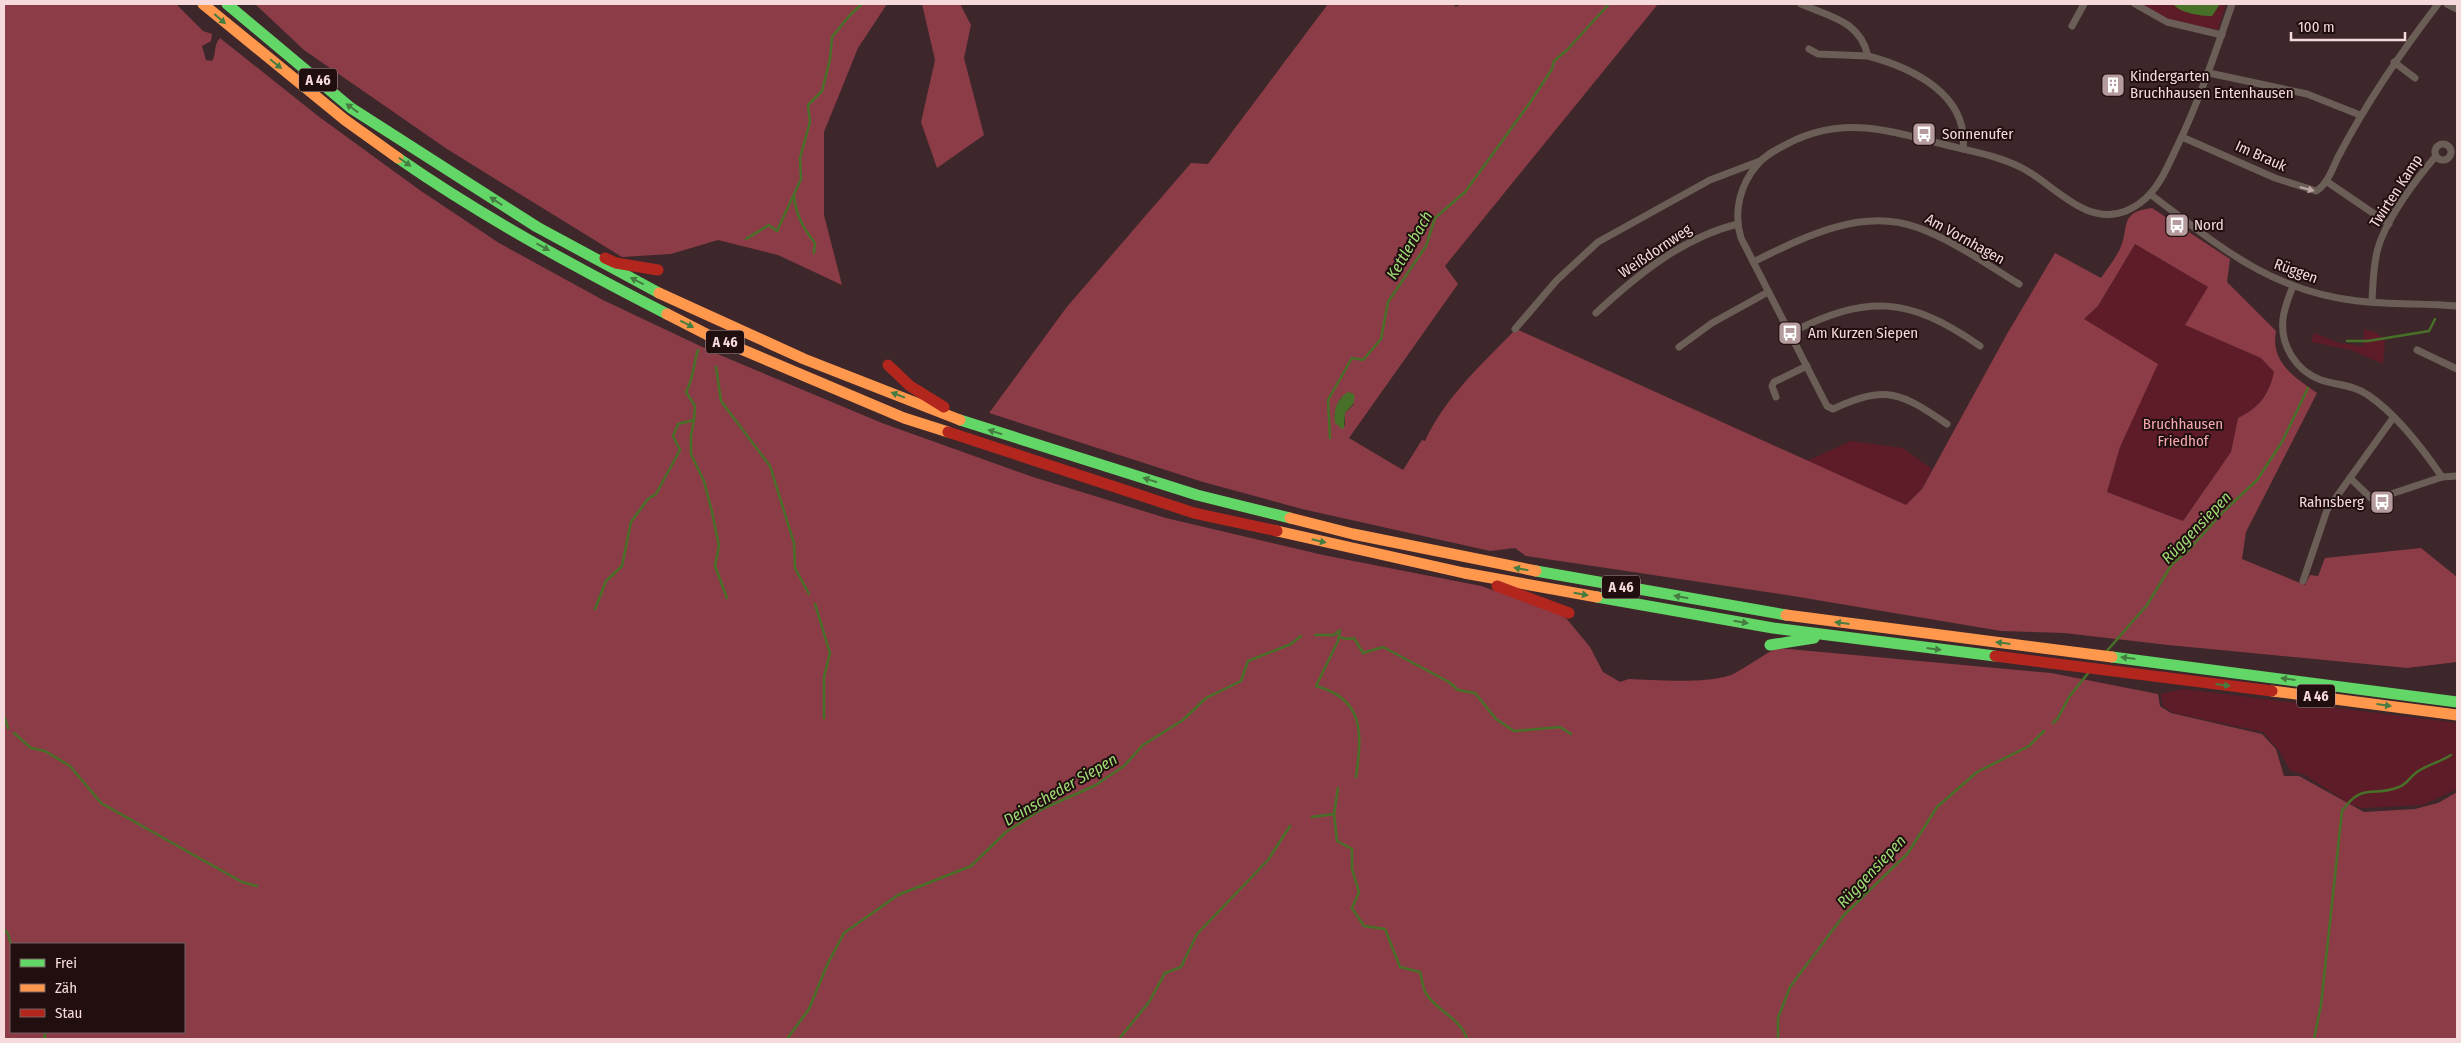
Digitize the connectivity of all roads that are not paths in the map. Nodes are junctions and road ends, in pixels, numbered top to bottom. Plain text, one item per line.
1 (203, 4) edge
2 (227, 4) edge
3 (1801, 4) edge
4 (2084, 4) edge
5 (2135, 4) edge
6 (2232, 4) edge
7 (2438, 4) edge
8 (2447, 4) edge
9 (2457, 9) edge
10 (2072, 26) dead end
11 (2222, 35) junction
12 (1808, 49) dead end
13 (1868, 56) junction
14 (2394, 62) junction
15 (2209, 73) junction
16 (2415, 78) dead end
17 (2360, 115) junction
18 (2182, 137) junction
19 (1963, 149) junction
20 (2454, 154) edge
21 (2436, 156) junction
22 (1760, 161) junction
23 (2326, 180) junction
24 (2150, 194) junction
25 (1738, 224) junction
26 (2389, 224) junction
27 (537, 227) junction
28 (1753, 262) junction
29 (658, 270) dead end
30 (2019, 284) dead end
31 (2293, 286) junction
32 (1768, 292) junction
33 (2372, 302) junction
34 (2457, 306) edge
35 (1596, 314) dead end
36 (1515, 329) dead end
37 (1790, 334) junction
38 (1980, 346) dead end
39 (1679, 347) dead end
40 (2417, 350) dead end
41 (888, 365) dead end
42 (1809, 369) junction
43 (2457, 369) edge
44 (1776, 397) dead end
45 (2393, 418) junction
46 (1947, 424) dead end
47 (976, 426) junction
48 (2457, 476) edge
49 (2442, 477) junction
50 (2350, 478) junction
51 (1464, 573) junction
52 (2303, 581) dead end
53 (1569, 613) dead end
54 (1886, 643) junction
55 (1770, 645) dead end
56 (2457, 702) edge
57 (2457, 715) edge

1 -> 51 highway, A 46
27 -> 2 highway, A 46
3 - 13 street
4 - 10 street
5 - 11 street
6 - 11 street
7 - 14 street
8 - 9 street
11 - 15 street
12 - 13 street
13 - 19 street
14 - 16 street
14 - 17 street
15 - 17 street
15 - 18 street
17 - 23 street
18 -> 23 street, Im Brauk
18 - 24 street
19 - 22 street
19 - 24 street
20 - 21 street
20 - 21 street
21 - 26 street, Twirten Kamp
22 - 25 street
22 - 36 street
23 - 26 street
24 - 31 street, Rüggen
25 - 28 street
25 - 35 street, Weißdornweg
26 - 33 street, Twirten Kamp
27 - 29 highway
47 -> 27 highway, A 46
28 - 30 street, Am Vornhagen
28 - 32 street
31 - 33 street, Rüggen
31 - 45 street
32 - 37 street
32 - 39 street
33 - 34 street, Rüggen
37 - 38 street
37 - 42 street
40 - 43 street
41 - 47 highway
42 - 44 street
42 - 46 street
45 - 49 street
45 - 50 street
56 -> 47 highway, A 46
48 - 49 street
49 - 50 street
50 - 52 street
51 - 53 highway
51 -> 54 highway, A 46
54 - 55 highway
54 -> 57 highway, A 46

